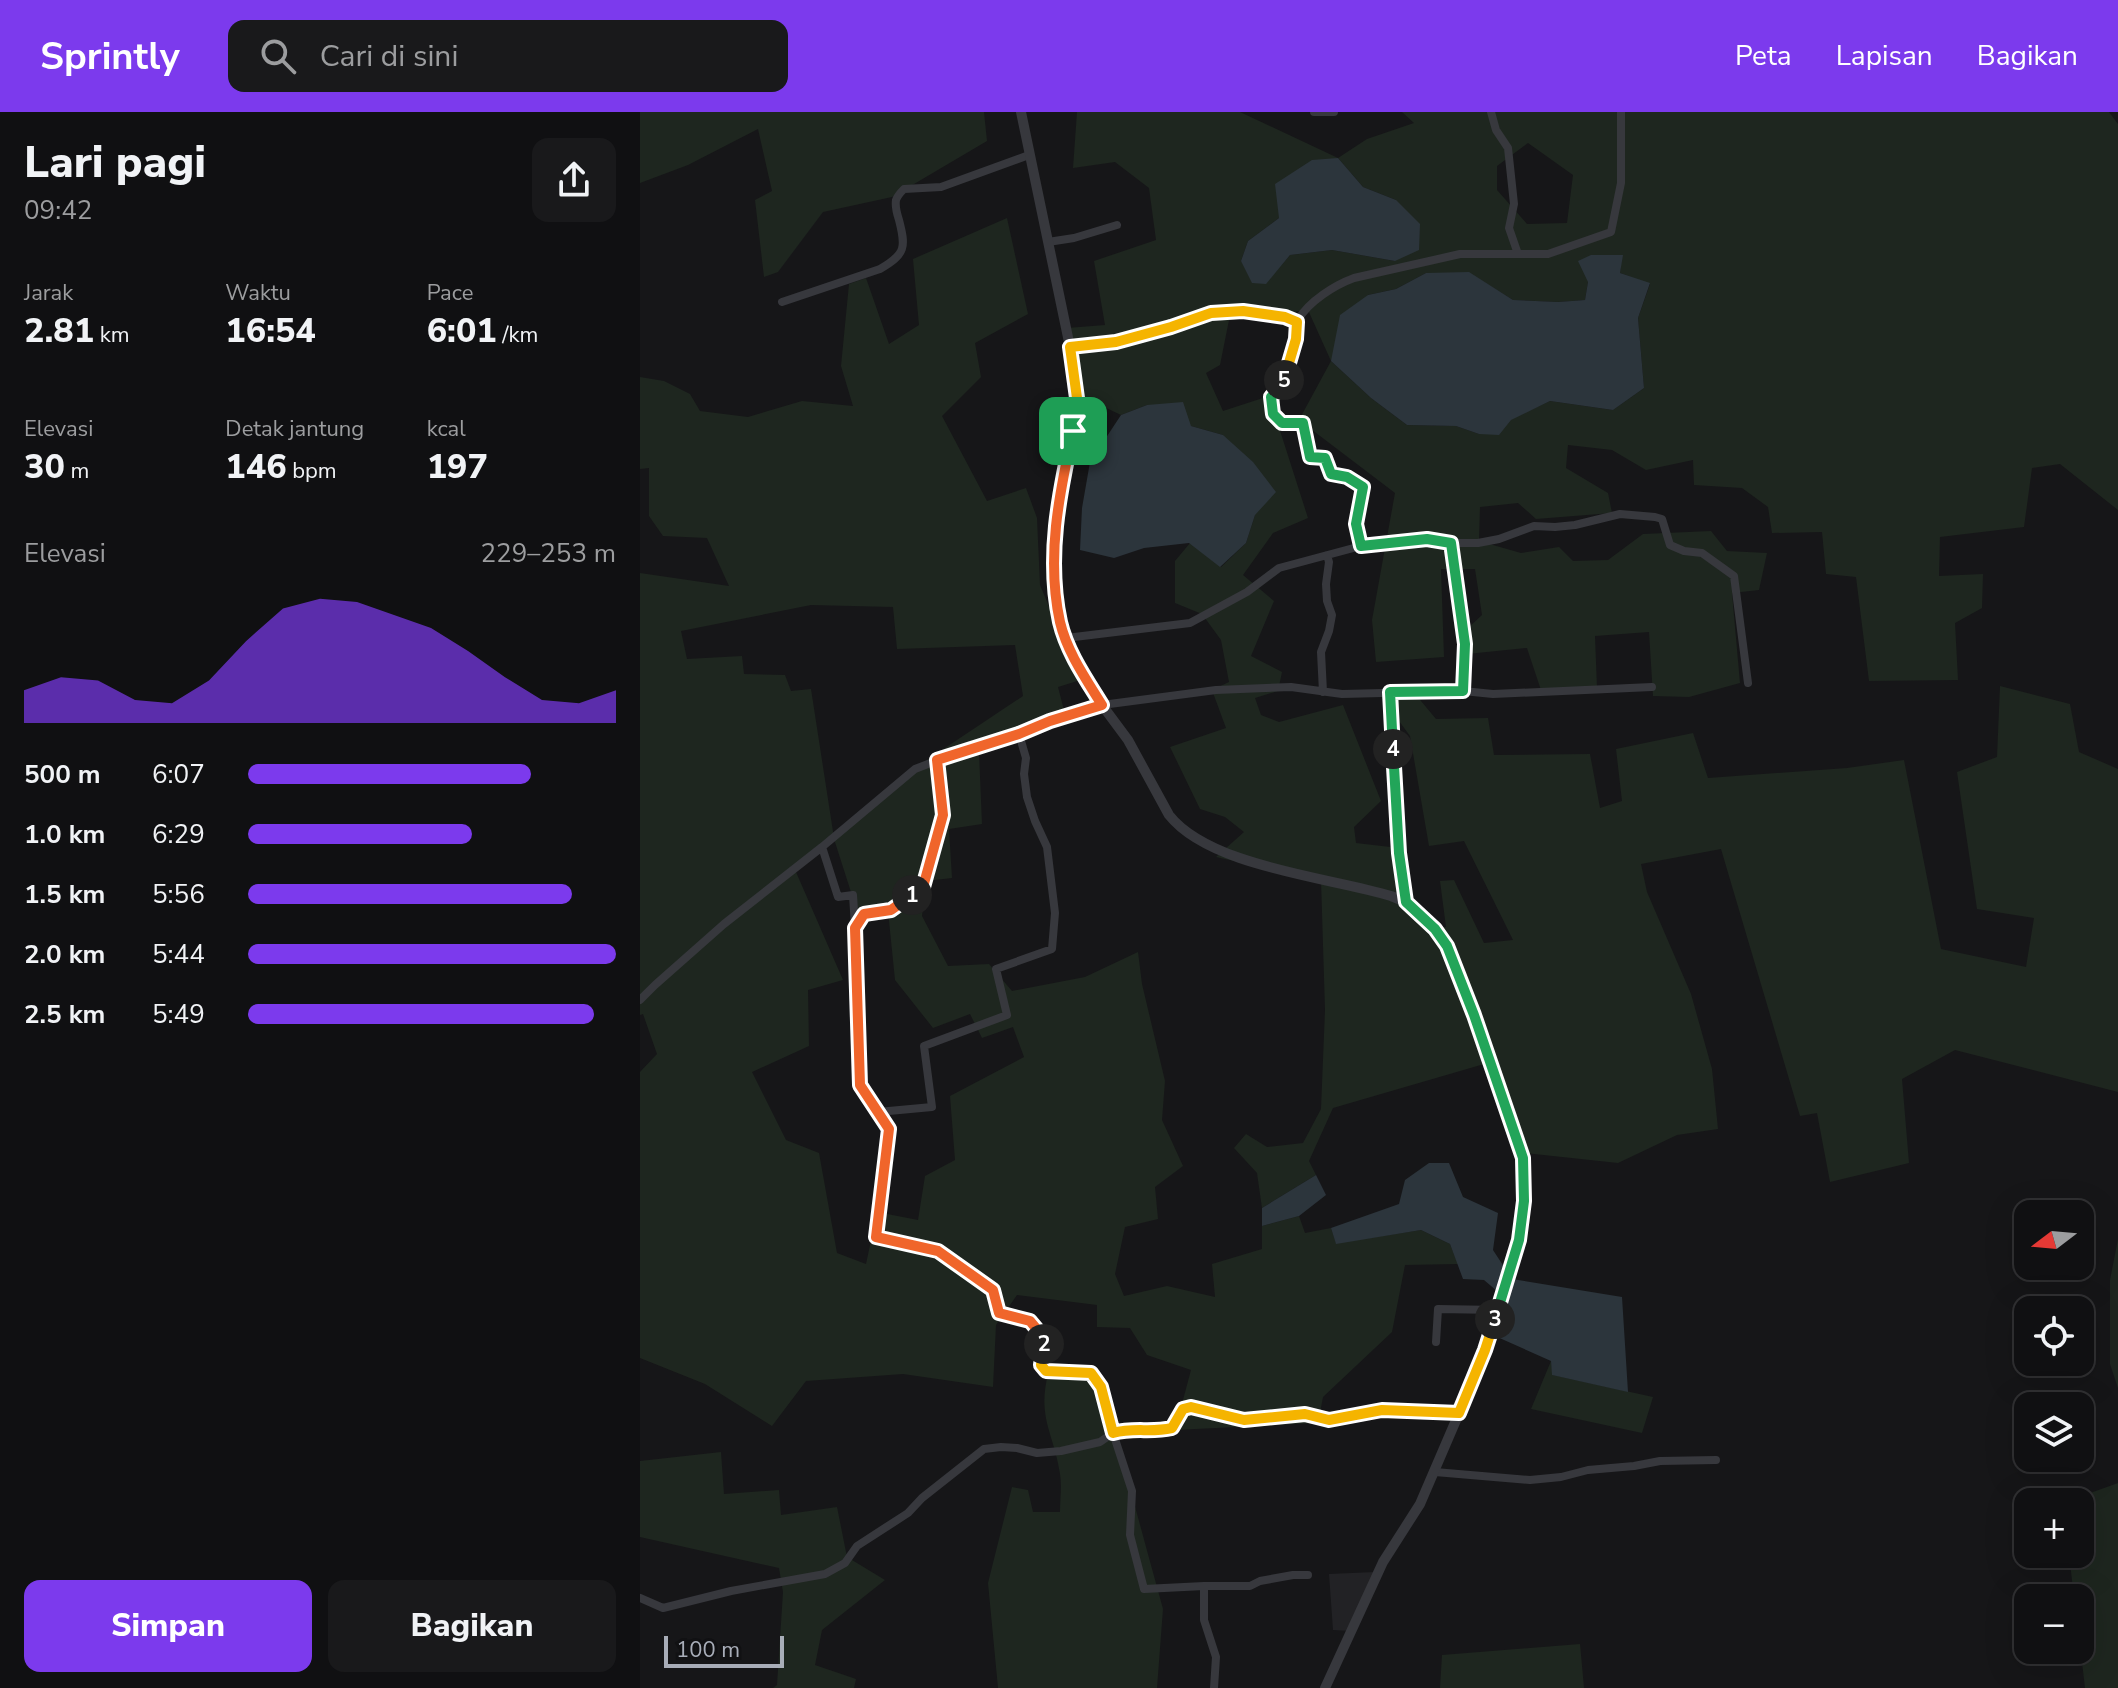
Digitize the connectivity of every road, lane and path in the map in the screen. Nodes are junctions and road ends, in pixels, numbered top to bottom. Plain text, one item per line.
1 (1021, 112) edge
2 (1314, 112) edge
3 (1334, 112) edge
4 (1491, 112) edge
5 (1621, 112) edge
6 (1029, 155) junction
7 (1117, 225) dead end
8 (1048, 242) junction
9 (1518, 254) junction
10 (782, 302) dead end
11 (1297, 322) junction
12 (1070, 347) junction
13 (1451, 543) junction
14 (1361, 546) junction
15 (1327, 555) junction
16 (1066, 638) junction
17 (1748, 683) dead end
18 (1652, 687) dead end
19 (1463, 691) junction
20 (1323, 692) junction
21 (1390, 692) junction
22 (1102, 705) junction
23 (1019, 734) junction
24 (937, 760) junction
25 (822, 847) junction
26 (1406, 902) junction
27 (855, 928) junction
28 (640, 1000) edge
29 (878, 1112) junction
30 (1498, 1310) junction
31 (1436, 1342) dead end
32 (1459, 1413) junction
33 (1113, 1433) junction
34 (1716, 1460) dead end
35 (1435, 1472) junction
36 (1308, 1575) dead end
37 (1204, 1586) junction
38 (640, 1598) edge
39 (1214, 1688) edge
40 (1325, 1688) edge

1 - 6 street
2 - 3 street
4 - 9 street
5 - 9 street
6 - 8 street
6 - 10 street
7 - 8 street
8 - 12 street
9 - 11 street
11 - 12 street
11 - 14 street
12 - 16 street
13 - 14 street
13 - 17 street
13 - 19 street
14 - 15 street
15 - 16 street
15 - 20 street
16 - 22 street
18 - 19 street
19 - 21 street
20 - 21 street
20 - 22 street
21 - 26 street
22 - 23 street
22 - 26 street
23 - 24 street
23 - 29 street
24 - 25 street
24 - 27 street
25 - 27 street
25 - 28 street
26 - 30 street
27 - 29 street
29 - 33 street
30 - 31 street
30 - 32 street
32 - 33 street
32 - 35 street
33 - 37 street
33 - 38 street
34 - 35 street
35 - 40 street
36 - 37 street
37 - 39 street

